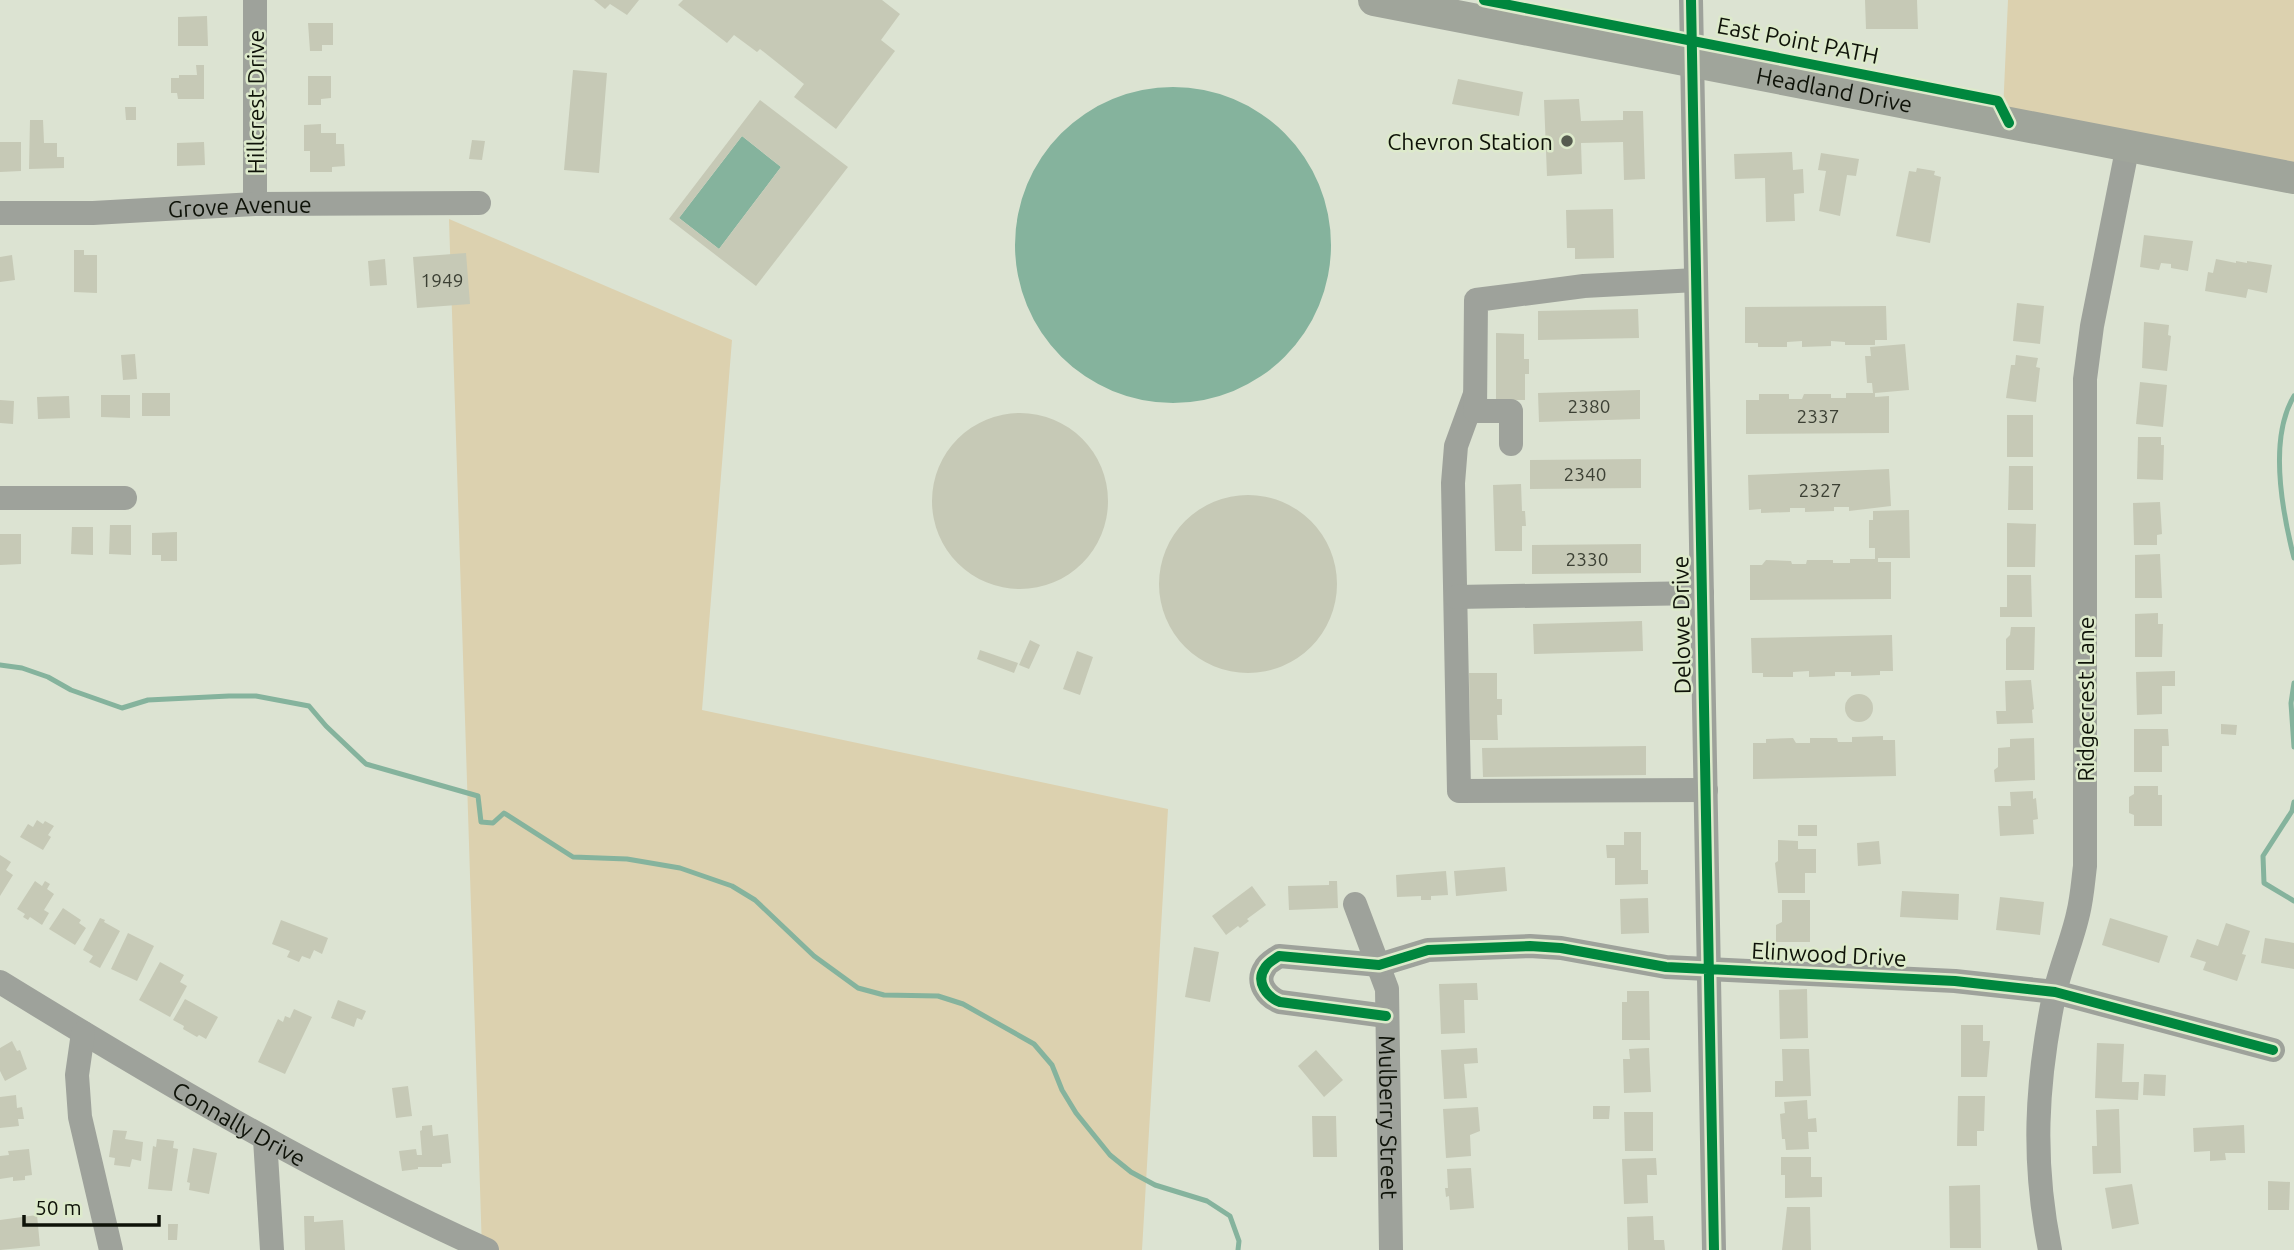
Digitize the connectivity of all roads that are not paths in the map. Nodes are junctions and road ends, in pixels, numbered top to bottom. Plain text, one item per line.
1 (255, 0) edge
2 (1374, 0) edge
3 (1691, 0) edge
4 (1692, 62) junction
5 (2128, 145) junction
6 (2294, 178) edge
7 (479, 203) dead end
8 (255, 204) junction
9 (0, 213) edge
10 (1696, 280) junction
11 (1475, 394) junction
12 (1511, 444) dead end
13 (0, 498) edge
14 (125, 498) dead end
15 (1702, 593) junction
16 (1456, 597) junction
17 (1706, 790) junction
18 (1355, 904) dead end
19 (1379, 965) junction
20 (1709, 970) junction
21 (0, 982) edge
22 (2055, 992) junction
23 (1386, 1016) junction
24 (83, 1033) junction
25 (2273, 1050) dead end
26 (265, 1139) junction
27 (111, 1250) edge
28 (272, 1250) edge
29 (487, 1250) edge
30 (1391, 1250) edge
31 (1714, 1250) edge
32 (2050, 1250) edge

1 - 8 street, Hillcrest Drive
2 - 4 main road, Headland Drive
3 - 4 street, Delowe Drive
4 - 5 main road, Headland Drive
4 - 10 street, Delowe Drive
5 - 6 main road, Headland Drive
5 - 22 street, Ridgecrest Lane
7 - 8 street, Grove Avenue
8 - 9 street, Grove Avenue
10 - 11 street
10 - 15 street, Delowe Drive
11 - 12 street
11 - 16 street
13 - 14 street
15 - 16 street
15 - 17 street, Delowe Drive
16 - 17 street
17 - 20 street, Delowe Drive
18 - 19 street, Mulberry Street
19 - 20 street, Elinwood Drive
19 - 23 street, Mulberry Street
19 - 23 street
20 - 22 street, Elinwood Drive
20 - 31 street, Delowe Drive
21 - 24 street, Connally Drive
22 - 25 street, Elinwood Drive
22 - 32 street, Ridgecrest Lane
23 - 30 street, Mulberry Street
24 - 26 street, Connally Drive
24 - 27 street
26 - 28 street
26 - 29 street, Connally Drive

